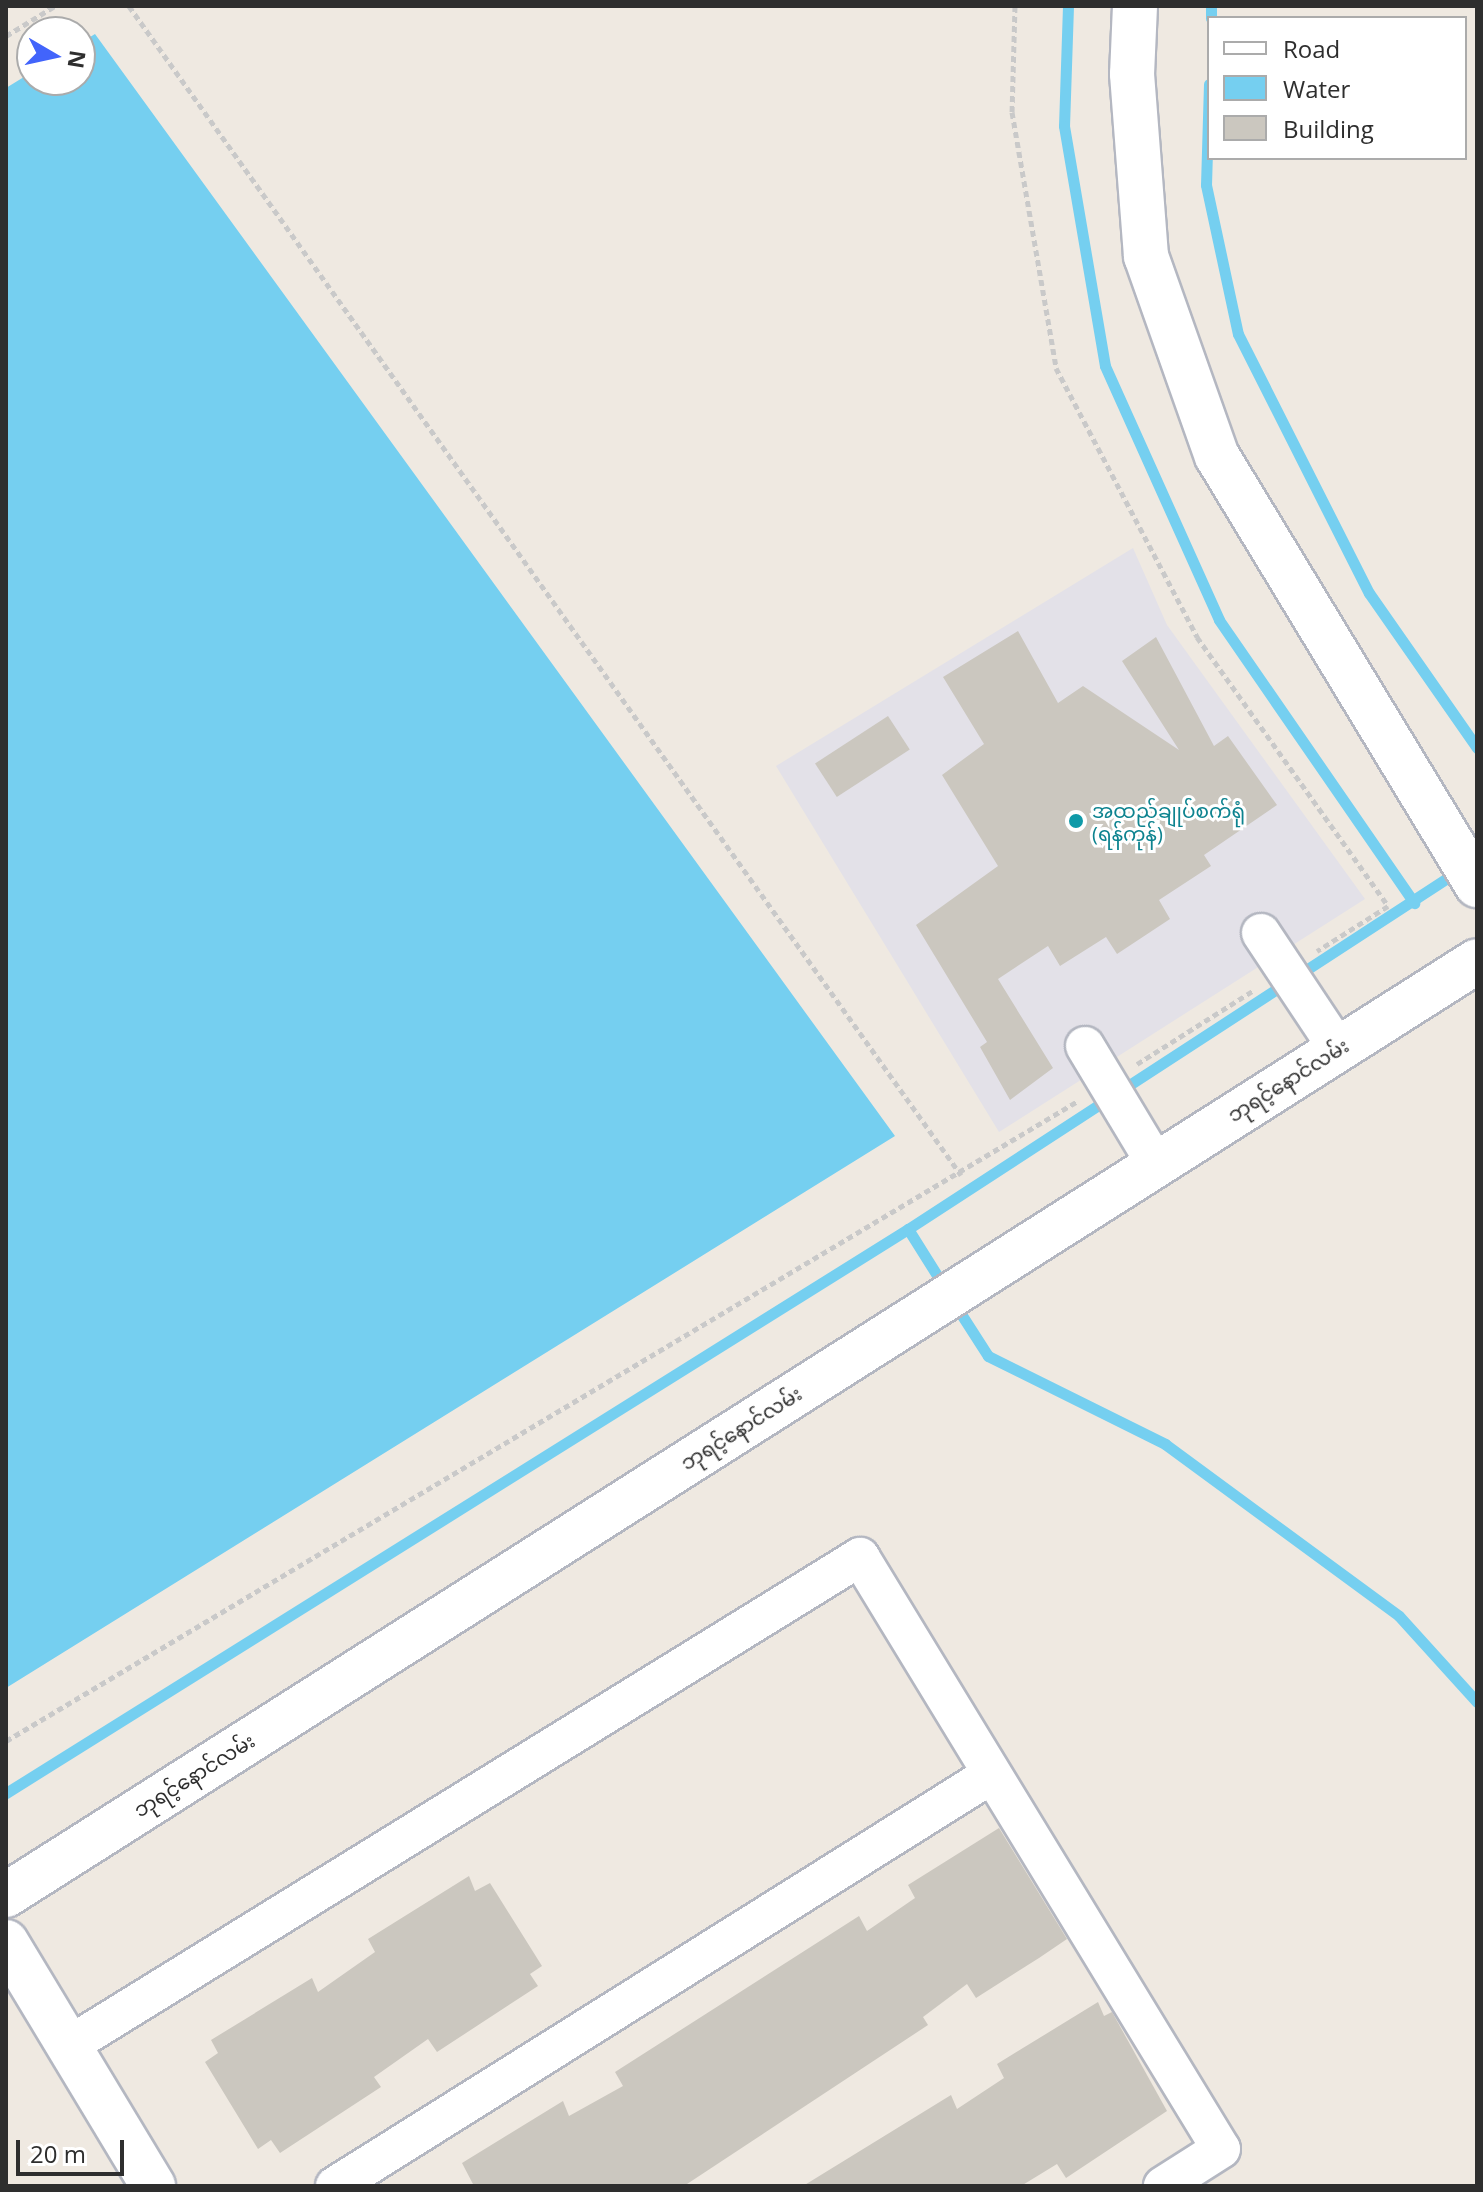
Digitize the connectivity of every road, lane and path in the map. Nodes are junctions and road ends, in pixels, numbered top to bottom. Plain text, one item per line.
1 (55, 6) edge
2 (129, 6) edge
3 (1015, 6) edge
4 (1135, 6) edge
5 (6, 36) edge
6 (1477, 885) edge
7 (1261, 933) dead end
8 (1308, 956) dead end
9 (1477, 961) edge
10 (1268, 982) dead end
11 (1085, 1046) dead end
12 (1338, 1049) junction
13 (1134, 1066) dead end
14 (1081, 1099) dead end
15 (1156, 1164) junction
16 (961, 1175) junction
17 (6, 1741) edge
18 (992, 1774) junction
19 (6, 1895) edge
20 (6, 1942) edge
21 (68, 2046) junction
22 (153, 2186) edge
23 (335, 2186) edge
24 (1163, 2186) edge

1 - 5 path
2 - 16 path
3 - 8 path
4 - 6 street
7 - 12 street
9 - 12 street, ဘုရင့်နောင်လမ်း
10 - 13 path
11 - 15 street
12 - 15 street, ဘုရင့်နောင်လမ်း
14 - 16 path
15 - 19 street, ဘုရင့်နောင်လမ်း
16 - 17 path
18 - 21 street
18 - 23 street
18 - 24 street
20 - 21 street
21 - 22 street

